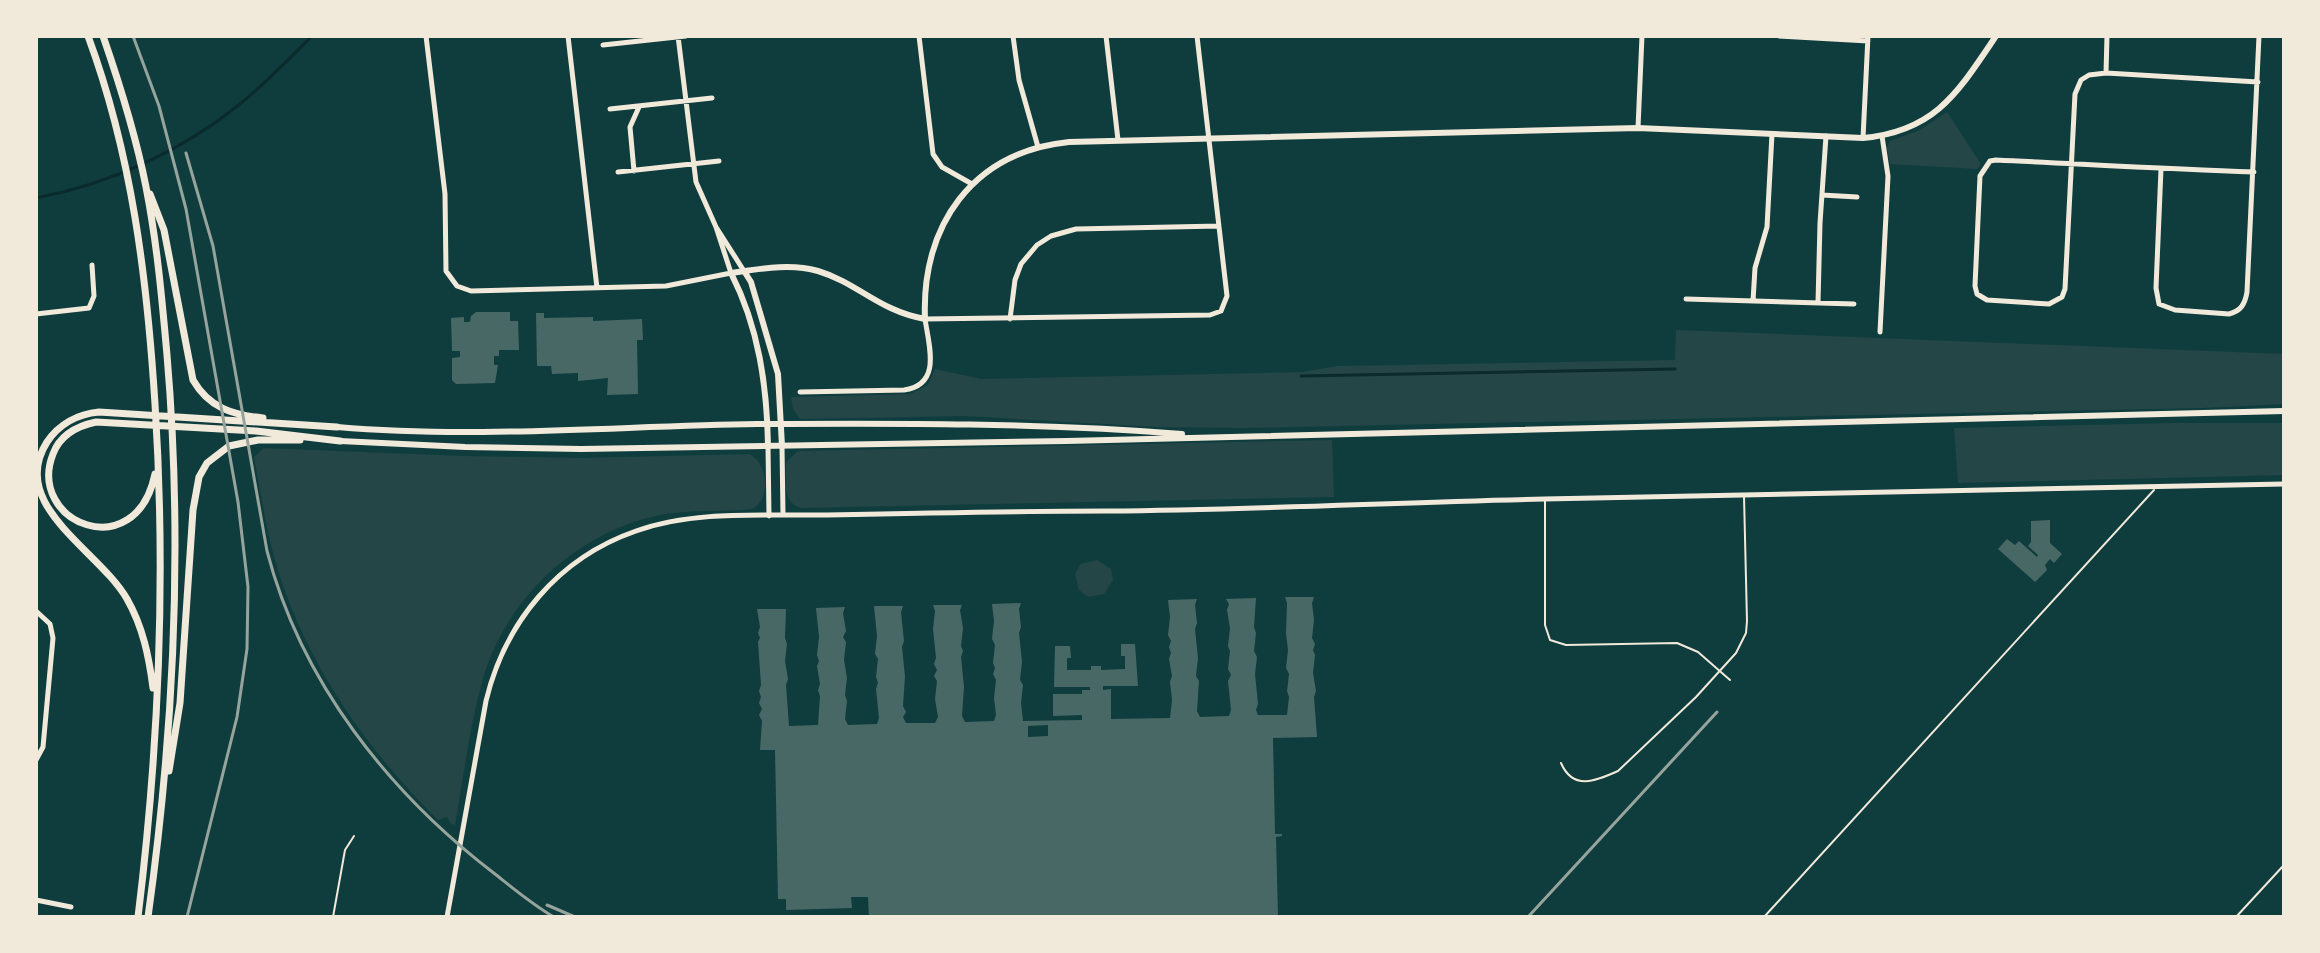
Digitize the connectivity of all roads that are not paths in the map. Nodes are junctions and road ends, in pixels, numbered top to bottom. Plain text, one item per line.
1 (88, 36) edge
2 (103, 36) edge
3 (426, 36) edge
4 (568, 36) edge
5 (678, 36) edge
6 (686, 36) edge
7 (919, 36) edge
8 (1013, 36) edge
9 (1106, 36) edge
10 (1197, 36) edge
11 (1642, 36) edge
12 (1779, 36) edge
13 (1996, 36) edge
14 (2107, 36) edge
15 (2259, 36) edge
16 (1868, 38) edge
17 (618, 40) edge
18 (603, 45) dead end
19 (2106, 73) junction
20 (2258, 82) junction
21 (712, 98) dead end
22 (685, 100) junction
23 (639, 106) junction
24 (610, 109) dead end
25 (1638, 128) junction
26 (1772, 134) junction
27 (1826, 136) junction
28 (1882, 136) junction
29 (1209, 138) junction
30 (1863, 138) junction
31 (1118, 140) junction
32 (1038, 147) junction
33 (719, 161) dead end
34 (2071, 163) junction
35 (692, 164) junction
36 (2161, 169) junction
37 (634, 171) junction
38 (618, 172) dead end
39 (2254, 172) junction
40 (145, 181) junction
41 (972, 184) junction
42 (1822, 195) junction
43 (1857, 197) dead end
44 (1219, 226) junction
45 (716, 227) junction
46 (92, 265) dead end
47 (744, 271) junction
48 (731, 273) junction
49 (597, 288) junction
50 (1686, 299) dead end
51 (1753, 301) junction
52 (1818, 303) junction
53 (1854, 304) dead end
54 (36, 314) edge
55 (925, 319) junction
56 (1010, 319) junction
57 (1880, 332) dead end
58 (800, 392) dead end
59 (2284, 411) edge
60 (767, 424) junction
61 (782, 424) junction
62 (337, 427) joint
63 (256, 428) junction
64 (1214, 436) junction
65 (157, 440) junction
66 (340, 441) joint
67 (768, 446) junction
68 (782, 446) junction
69 (2284, 484) edge
70 (2156, 487) junction
71 (1743, 495) junction
72 (1545, 499) junction
73 (783, 515) junction
74 (769, 516) junction
75 (36, 611) edge
76 (1720, 671) junction
77 (1730, 680) dead end
78 (155, 706) junction
79 (36, 760) edge
80 (1561, 763) dead end
81 (162, 804) junction
82 (354, 836) dead end
83 (2284, 865) edge
84 (36, 900) edge
85 (71, 907) dead end
86 (138, 917) edge
87 (148, 917) edge
88 (333, 917) edge
89 (447, 917) edge
90 (1764, 917) edge
91 (2236, 917) edge

1 - 65 main road
2 - 40 main road
3 - 49 street
4 - 49 street
5 - 6 street
5 - 17 street
5 - 22 street
7 - 41 street
8 - 32 street
9 - 31 street
10 - 29 street
11 - 25 street
12 - 16 street
13 - 28 main road
14 - 19 street
15 - 20 street
16 - 30 street
17 - 18 street
19 - 20 street
19 - 34 street
20 - 39 street
21 - 22 street
22 - 23 street
22 - 35 street
23 - 24 street
23 - 37 street
25 - 26 main road
25 - 29 main road
26 - 27 main road
26 - 51 street
27 - 30 main road
27 - 42 street
28 - 30 main road
28 - 57 street
29 - 31 main road
29 - 44 street
31 - 32 main road
32 - 41 main road
33 - 35 street
34 - 34 street
34 - 36 street
35 - 37 street
35 - 45 street
36 - 39 street
36 - 39 street
37 - 38 street
40 - 63 main road
40 - 81 main road
41 - 55 main road
42 - 43 street
42 - 52 street
44 - 56 street
44 - 56 street
45 - 47 street
45 - 48 street
46 - 54 street
47 - 48 main road
47 - 55 main road
47 - 61 main road
48 - 49 street
48 - 60 main road
50 - 51 street
51 - 52 street
52 - 53 street
55 - 56 street
55 - 58 street
59 - 64 main road
60 - 61 main road
60 - 62 main road
60 - 67 main road
61 - 64 main road
61 - 68 main road
62 - 63 main road
63 - 65 main road
63 - 66 main road
63 - 78 main road
63 - 81 main road
64 - 68 main road
65 - 78 main road
66 - 67 main road
67 - 68 main road
67 - 74 street
68 - 73 street
69 - 70 street
70 - 71 street
70 - 90 lane
71 - 72 street
71 - 76 lane
72 - 73 street
72 - 76 lane
73 - 74 street
74 - 89 street
75 - 79 street
76 - 77 lane
76 - 80 lane
78 - 86 main road
81 - 87 main road
82 - 88 lane
83 - 91 lane
84 - 85 street

